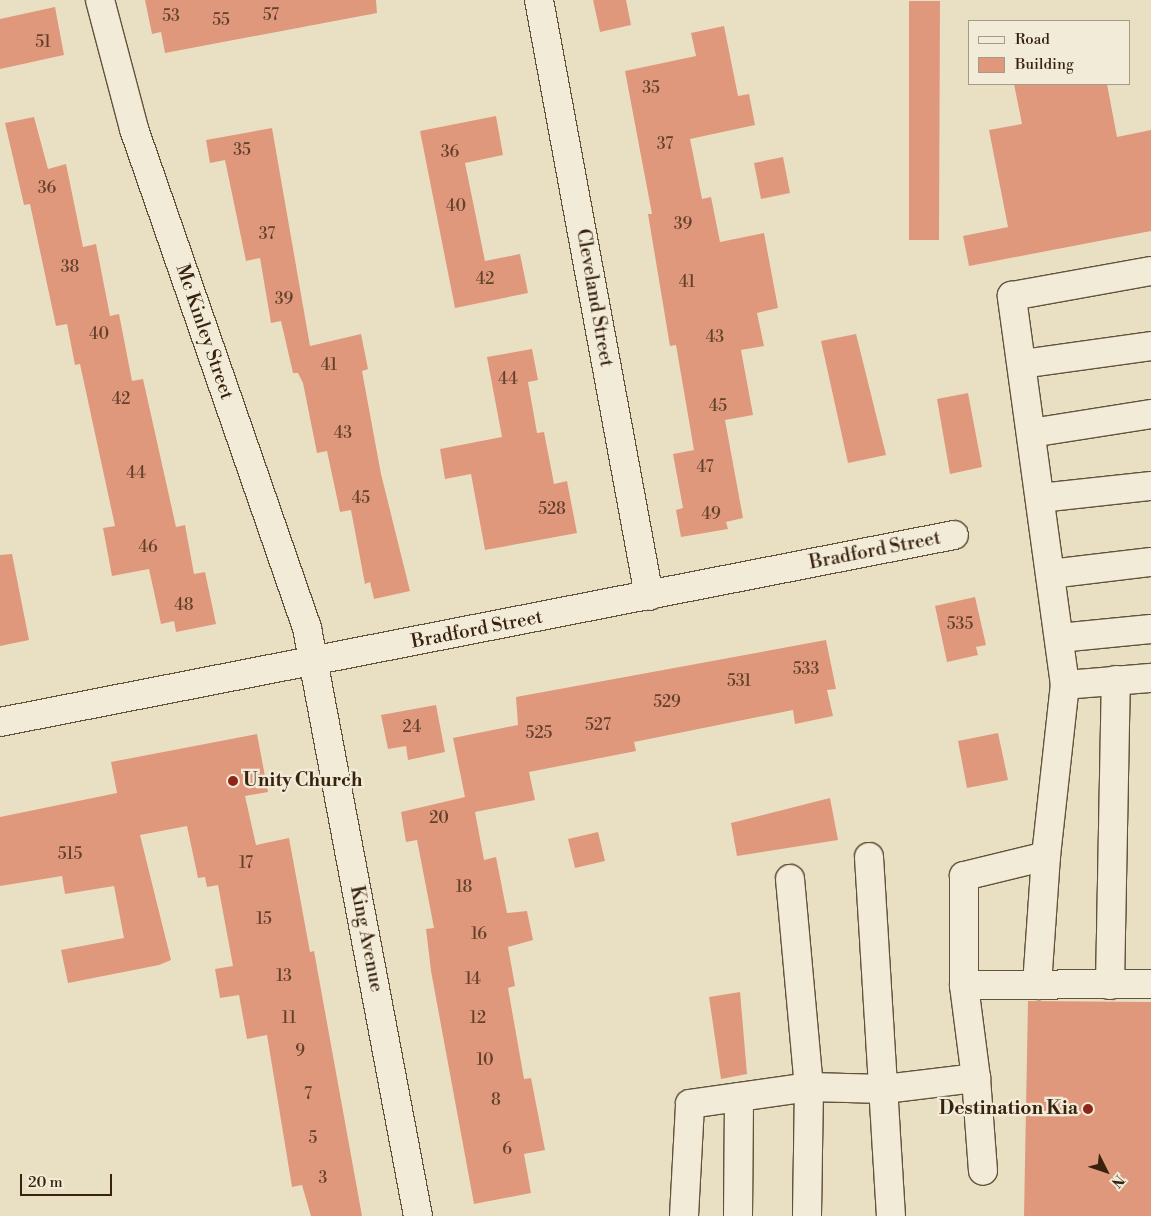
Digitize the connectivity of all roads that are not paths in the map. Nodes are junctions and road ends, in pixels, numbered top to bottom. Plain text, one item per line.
1 (100, 0) edge
2 (539, 0) edge
3 (1151, 271) edge
4 (1151, 346) edge
5 (1022, 364) junction
6 (1151, 414) edge
7 (1031, 434) junction
8 (1151, 486) edge
9 (1040, 498) junction
10 (954, 535) dead end
11 (1151, 562) edge
12 (1050, 574) junction
13 (650, 596) junction
14 (1151, 629) edge
15 (1059, 638) junction
16 (313, 662) junction
17 (1151, 678) edge
18 (1116, 680) junction
19 (1065, 686) junction
20 (0, 722) edge
21 (1046, 856) junction
22 (869, 857) dead end
23 (790, 879) dead end
24 (1110, 984) junction
25 (1151, 984) edge
26 (964, 985) junction
27 (1037, 985) junction
28 (976, 1078) junction
29 (809, 1087) junction
30 (885, 1088) junction
31 (739, 1097) junction
32 (983, 1171) dead end
33 (418, 1216) edge
34 (684, 1216) edge
35 (738, 1216) edge
36 (807, 1216) edge
37 (891, 1216) edge

1 - 16 street, Mc Kinley Street
2 - 13 street, Cleveland Street
3 - 5 street
4 - 5 street
5 - 7 street
6 - 7 street
7 - 9 street
8 - 9 street
9 - 12 street
10 - 13 street, Bradford Street
11 - 12 street
12 - 15 street
13 - 16 street, Bradford Street
14 - 15 street
15 - 19 street
16 - 20 street, Bradford Street
16 - 33 street, King Avenue
17 - 18 street
18 - 19 street
18 - 24 street
19 - 21 street
21 - 26 street
21 - 27 street
22 - 30 street
23 - 29 street
24 - 25 street
24 - 27 street
26 - 27 street
26 - 28 street
28 - 30 street
28 - 32 street
29 - 30 street
29 - 31 street
29 - 36 street
30 - 37 street
31 - 34 street
31 - 35 street

